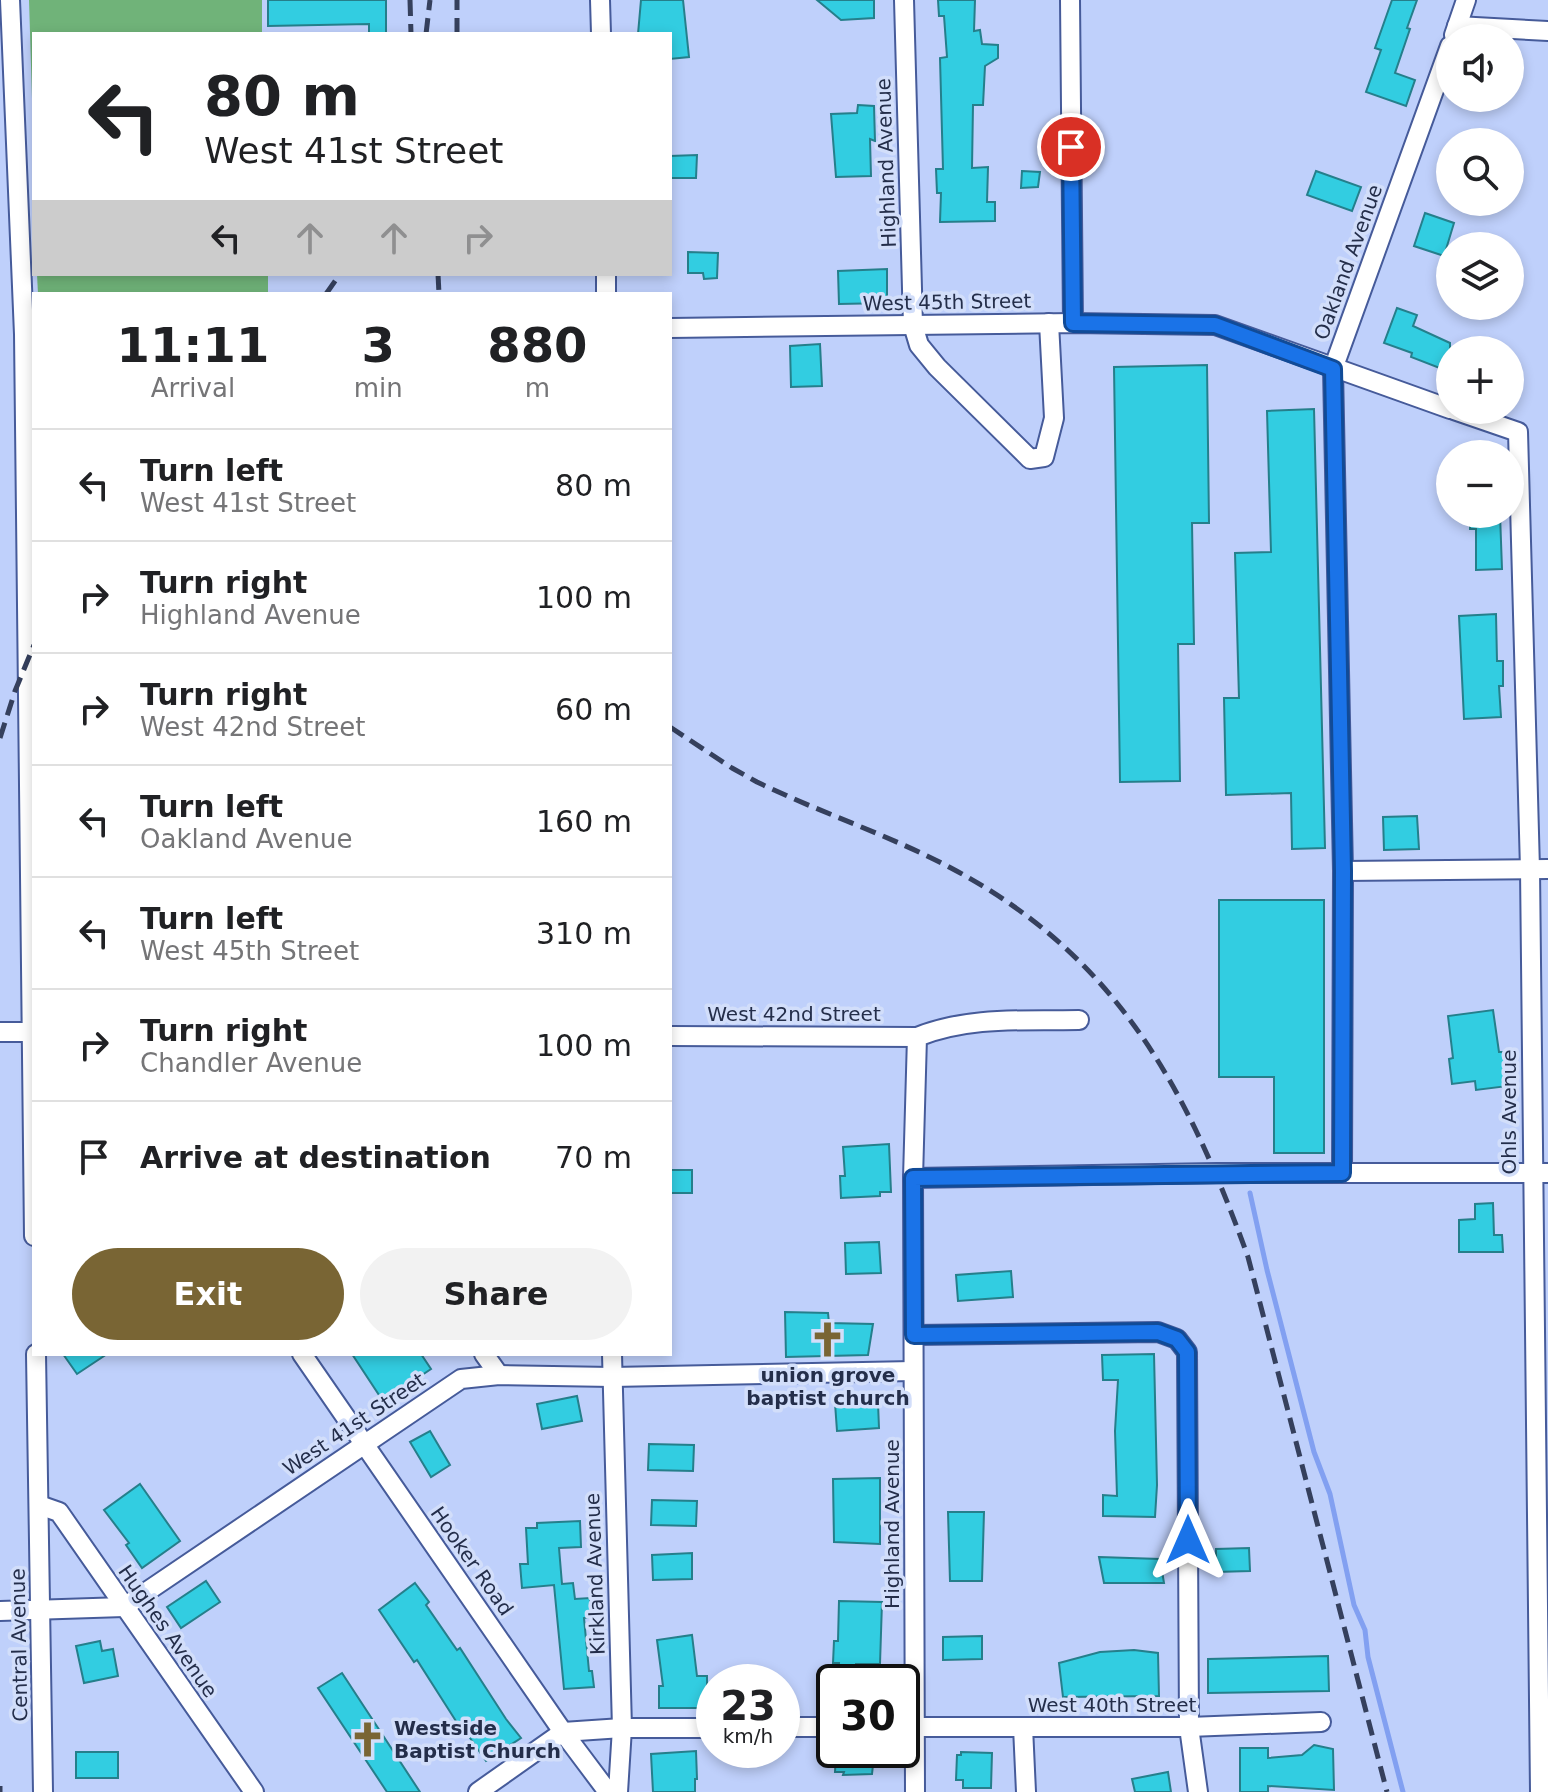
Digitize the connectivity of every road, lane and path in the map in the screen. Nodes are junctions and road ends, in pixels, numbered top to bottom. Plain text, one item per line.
1 (10, 0) edge
2 (600, 0) edge
3 (904, 0) edge
4 (1070, 0) edge
5 (1466, 0) edge
6 (1458, 24) edge
7 (1524, 31) edge
8 (1548, 31) edge
9 (601, 32) edge
10 (1436, 85) edge
11 (1049, 323) junction
12 (1073, 323) junction
13 (913, 325) junction
14 (672, 328) edge
15 (29, 334) edge
16 (1333, 369) junction
17 (1436, 404) edge
18 (1495, 424) edge
19 (1518, 432) joint
20 (1539, 869) edge
21 (1343, 871) junction
22 (32, 981) edge
23 (1079, 1020) dead end
24 (0, 1032) edge
25 (30, 1032) junction
26 (672, 1036) edge
27 (917, 1037) junction
28 (32, 1134) edge
29 (1342, 1173) junction
30 (1540, 1173) edge
31 (913, 1178) junction
32 (914, 1335) junction
33 (36, 1356) edge
34 (303, 1356) edge
35 (485, 1356) edge
36 (612, 1356) edge
37 (913, 1371) junction
38 (499, 1375) junction
39 (612, 1377) junction
40 (364, 1443) junction
41 (39, 1505) junction
42 (124, 1607) junction
43 (42, 1610) junction
44 (0, 1611) edge
45 (909, 1664) edge
46 (1321, 1722) dead end
47 (920, 1727) edge
48 (1023, 1727) junction
49 (1189, 1727) junction
50 (622, 1728) junction
51 (696, 1728) edge
52 (563, 1732) junction
53 (912, 1768) edge
54 (43, 1792) edge
55 (254, 1792) edge
56 (478, 1792) edge
57 (608, 1792) edge
58 (618, 1792) edge
59 (915, 1792) edge
60 (1026, 1792) edge
61 (1198, 1792) edge
62 (1540, 1792) edge

1 - 15 street
2 - 9 street
3 - 13 street, Highland Avenue
4 - 12 street
5 - 6 street
7 - 8 street
10 - 16 street, Oakland Avenue
11 - 12 street, West 45th Street
11 - 13 street, West 45th Street
11 - 13 street
12 - 16 street, West 45th Street
13 - 14 street, West 45th Street
15 - 22 street
16 - 17 street, West 45th Street
16 - 21 street, Oakland Avenue
18 - 19 street, West 45th Street
19 - 20 street, Ohls Avenue
20 - 21 street
20 - 30 street, Ohls Avenue
21 - 29 street, Oakland Avenue
22 - 25 street
23 - 27 street
24 - 25 street
25 - 28 street
26 - 27 street, West 42nd Street
27 - 31 street, Highland Avenue
29 - 30 street
29 - 31 street
30 - 62 street, Ohls Avenue
31 - 32 street, Highland Avenue
32 - 37 street, Highland Avenue
32 - 49 street
33 - 41 street, Central Avenue
34 - 40 street, Hooker Road
35 - 38 street
36 - 39 street, Kirkland Avenue
37 - 39 street, West 41st Street
37 - 45 street, Highland Avenue
38 - 39 street, West 41st Street
38 - 40 street, West 41st Street
39 - 50 street, Kirkland Avenue
40 - 42 street, West 41st Street
40 - 52 street, Hooker Road
41 - 42 street, Hughes Avenue
41 - 43 street, Central Avenue
42 - 43 street
42 - 55 street, Hughes Avenue
43 - 44 street
43 - 54 street, Central Avenue
46 - 49 street, West 40th Street
47 - 48 street, West 40th Street
48 - 49 street, West 40th Street
48 - 60 street
49 - 61 street
50 - 51 street
50 - 52 street
50 - 58 street, Kirkland Avenue
52 - 56 street
52 - 57 street, Hooker Road
53 - 59 street, Highland Avenue

